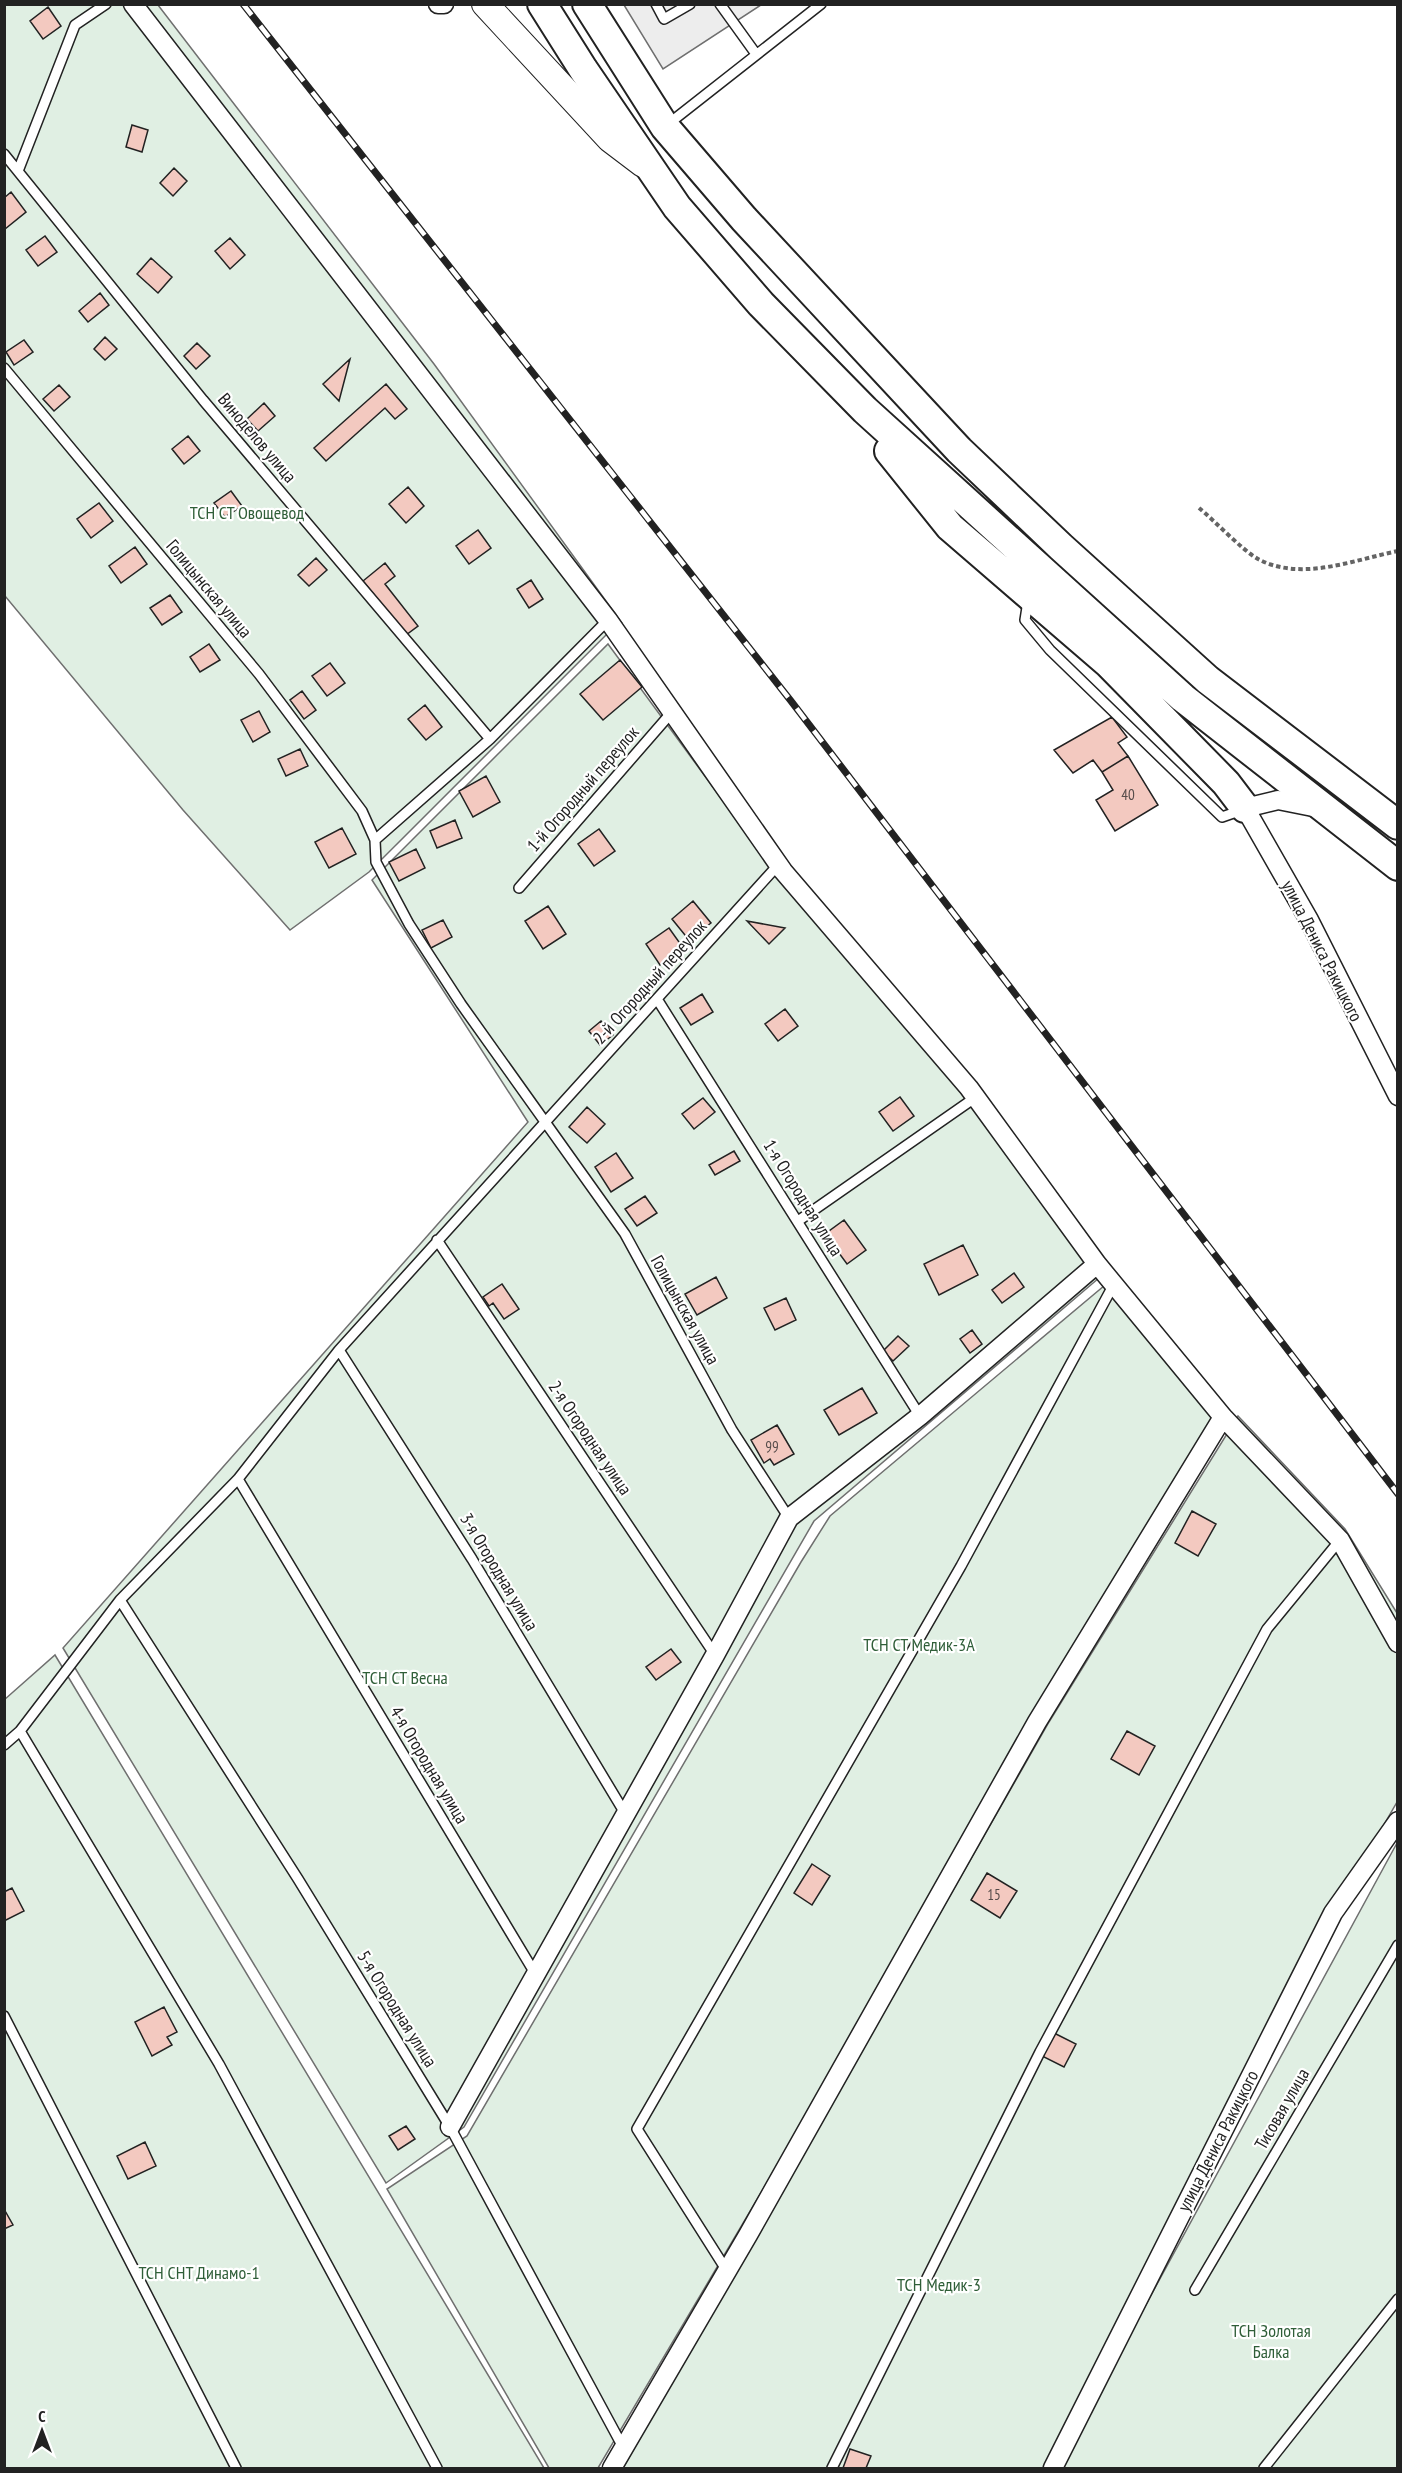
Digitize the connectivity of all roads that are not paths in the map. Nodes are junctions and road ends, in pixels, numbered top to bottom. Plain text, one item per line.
1 (106, 4) edge
2 (133, 4) edge
3 (438, 4) edge
4 (444, 4) edge
5 (485, 4) edge
6 (542, 4) edge
7 (586, 4) edge
8 (656, 4) edge
9 (690, 4) edge
10 (720, 4) edge
11 (821, 4) edge
12 (756, 54) junction
13 (665, 127) junction
14 (4, 154) edge
15 (650, 168) junction
16 (18, 171) junction
17 (4, 368) edge
18 (865, 411) junction
19 (608, 620) junction
20 (672, 712) junction
21 (490, 739) junction
22 (1245, 808) junction
23 (1322, 808) junction
24 (1398, 825) edge
25 (375, 840) junction
26 (778, 865) junction
27 (1398, 866) edge
28 (519, 888) dead end
29 (657, 999) junction
30 (1398, 1096) edge
31 (976, 1097) junction
32 (546, 1121) junction
33 (798, 1221) junction
34 (436, 1240) junction
35 (1097, 1264) junction
36 (1114, 1284) junction
37 (339, 1350) junction
38 (920, 1416) junction
39 (1223, 1417) junction
40 (238, 1479) junction
41 (789, 1518) junction
42 (1340, 1540) junction
43 (120, 1600) junction
44 (1398, 1643) edge
45 (715, 1655) junction
46 (20, 1731) junction
47 (4, 1745) edge
48 (626, 1815) junction
49 (1398, 1821) edge
50 (1398, 1945) edge
51 (536, 1975) junction
52 (4, 2016) edge
53 (450, 2127) junction
54 (728, 2271) junction
55 (1195, 2290) dead end
56 (1398, 2299) edge
57 (624, 2449) junction
58 (236, 2469) edge
59 (436, 2469) edge
60 (612, 2469) edge
61 (832, 2469) edge
62 (1053, 2469) edge
63 (1264, 2469) edge

1 - 16 lane
2 - 19 street
3 - 4 street
5 - 15 street
6 - 15 main road
7 - 13 main road
8 - 9 lane
10 - 12 lane
11 - 12 lane
12 - 13 lane
13 - 24 main road
14 - 16 lane, Виноделов улица
15 - 18 main road
16 - 21 lane, Виноделов улица
17 - 25 lane, Голицынская улица
18 - 22 main road
18 - 23 main road
19 - 20 street
19 - 21 lane
20 - 26 street
20 - 28 lane, 1-й Огородный переулок
21 - 25 lane
22 - 23 street
22 - 30 street, улица Дениса Ракицкого
23 - 27 main road
25 - 32 lane, Голицынская улица
26 - 29 lane, 2-й Огородный переулок
26 - 31 street
29 - 32 lane, 2-й Огородный переулок
29 - 33 lane, 1-я Огородная улица
31 - 33 lane
31 - 35 street
32 - 34 lane, 2-й Огородный переулок
32 - 41 lane, Голицынская улица
33 - 38 lane, 1-я Огородная улица
34 - 37 lane, 2-й Огородный переулок
34 - 45 lane, 2-я Огородная улица
35 - 36 street
35 - 38 street
36 - 39 street
36 - 54 lane
37 - 40 lane, 2-й Огородный переулок
37 - 48 lane, 3-я Огородная улица
38 - 41 street
39 - 42 street
39 - 54 street
40 - 43 lane, 2-й Огородный переулок
40 - 51 lane, 4-я Огородная улица
41 - 45 street
42 - 44 street
42 - 61 lane
43 - 46 lane, 2-й Огородный переулок
43 - 53 lane, 5-я Огородная улица
45 - 48 street
46 - 47 lane, 2-й Огородный переулок
46 - 59 lane
48 - 51 street
49 - 62 street, улица Дениса Ракицкого
50 - 55 lane, Тисовая улица
51 - 53 street
52 - 58 lane
53 - 57 lane, 5-я Огородная улица
54 - 57 street
56 - 63 lane
57 - 60 street

